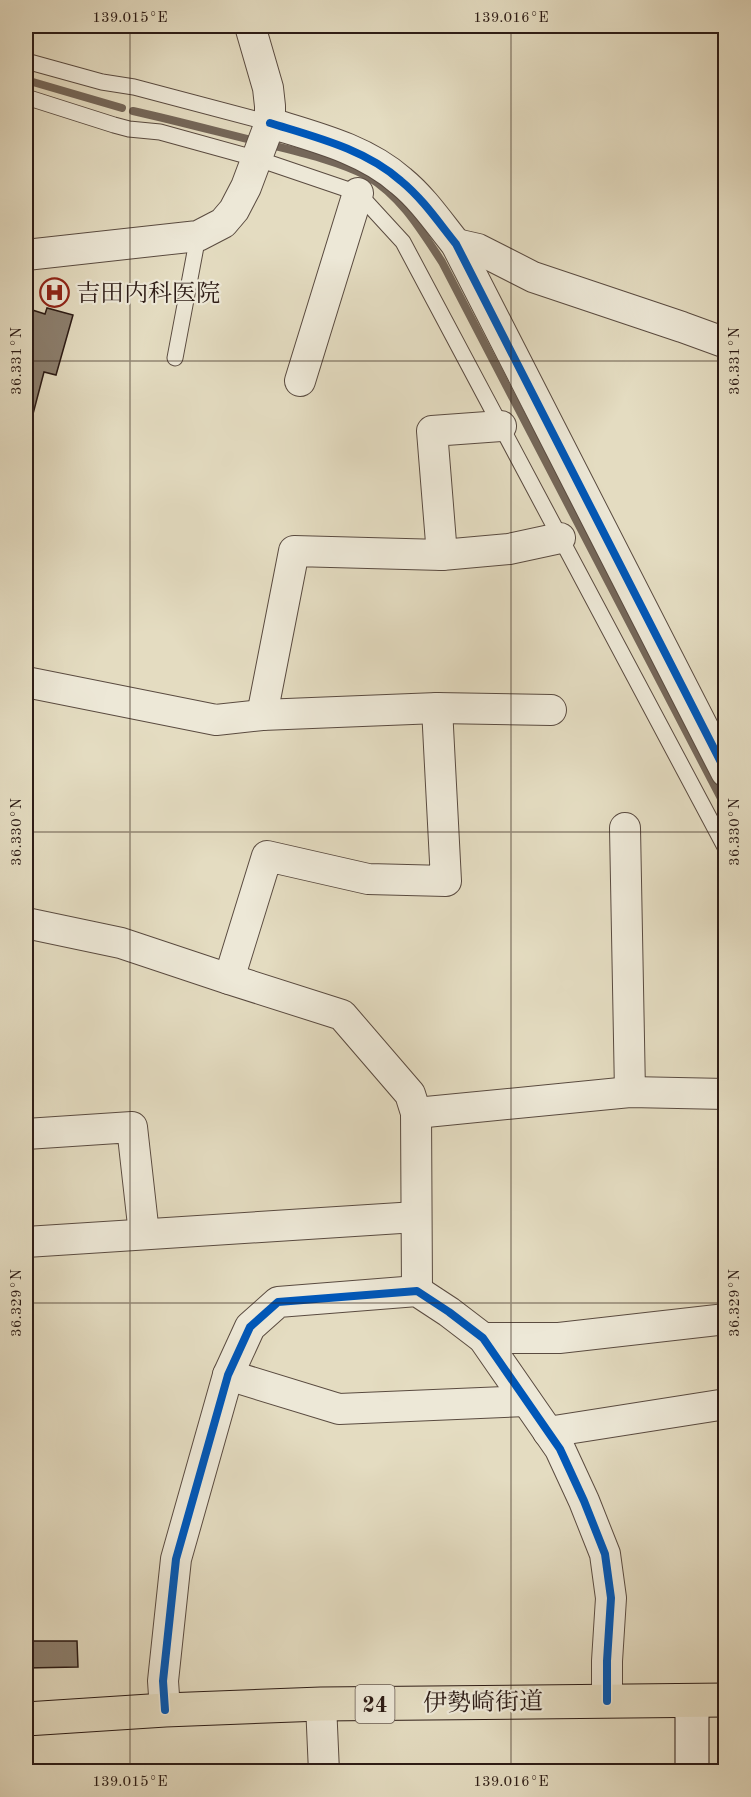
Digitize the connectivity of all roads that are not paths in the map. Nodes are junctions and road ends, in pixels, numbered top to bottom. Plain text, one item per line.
1 (250, 26) edge
2 (26, 62) edge
3 (26, 97) edge
4 (263, 143) junction
5 (358, 193) junction
6 (198, 236) junction
7 (456, 244) junction
8 (26, 255) edge
9 (726, 343) edge
10 (175, 358) dead end
11 (300, 381) dead end
12 (501, 426) junction
13 (560, 538) junction
14 (442, 555) junction
15 (26, 682) edge
16 (437, 708) junction
17 (551, 710) dead end
18 (262, 715) junction
19 (726, 772) edge
20 (625, 828) dead end
21 (726, 849) edge
22 (26, 923) edge
23 (229, 980) junction
24 (630, 1092) junction
25 (726, 1094) edge
26 (416, 1113) junction
27 (26, 1134) edge
28 (416, 1217) junction
29 (144, 1234) junction
30 (26, 1242) edge
31 (417, 1291) junction
32 (726, 1319) edge
33 (483, 1338) junction
34 (228, 1375) junction
35 (526, 1401) junction
36 (726, 1404) edge
37 (548, 1432) junction
38 (726, 1700) edge
39 (607, 1701) junction
40 (692, 1701) junction
41 (321, 1704) junction
42 (165, 1710) junction
43 (26, 1719) edge
44 (324, 1772) edge
45 (692, 1772) edge

1 - 4 street
2 - 4 lane
3 - 4 lane
4 - 5 lane
4 - 6 street
4 - 7 street
5 - 11 street
5 - 12 lane
6 - 8 street
6 - 10 lane
7 - 9 street
7 - 19 street
12 - 13 lane
12 - 14 street
13 - 14 street
13 - 21 lane
14 - 18 street
15 - 18 street
16 - 17 street
16 - 18 street
16 - 23 street
20 - 24 street
22 - 23 street
23 - 26 street
24 - 25 street
24 - 26 street
26 - 28 street
27 - 29 street
28 - 29 street
28 - 31 street
29 - 30 street
31 - 33 street
31 - 34 street
32 - 33 street
33 - 35 street
34 - 35 street
34 - 42 street
35 - 37 street
36 - 37 street
37 - 39 street
38 - 40 main road, 伊勢崎街道 / 24
39 - 40 main road, 伊勢崎街道 / 24
39 - 41 main road, 伊勢崎街道 / 24
40 - 45 street
41 - 42 main road, 伊勢崎街道 / 24
41 - 44 street
42 - 43 main road, 伊勢崎街道 / 24

